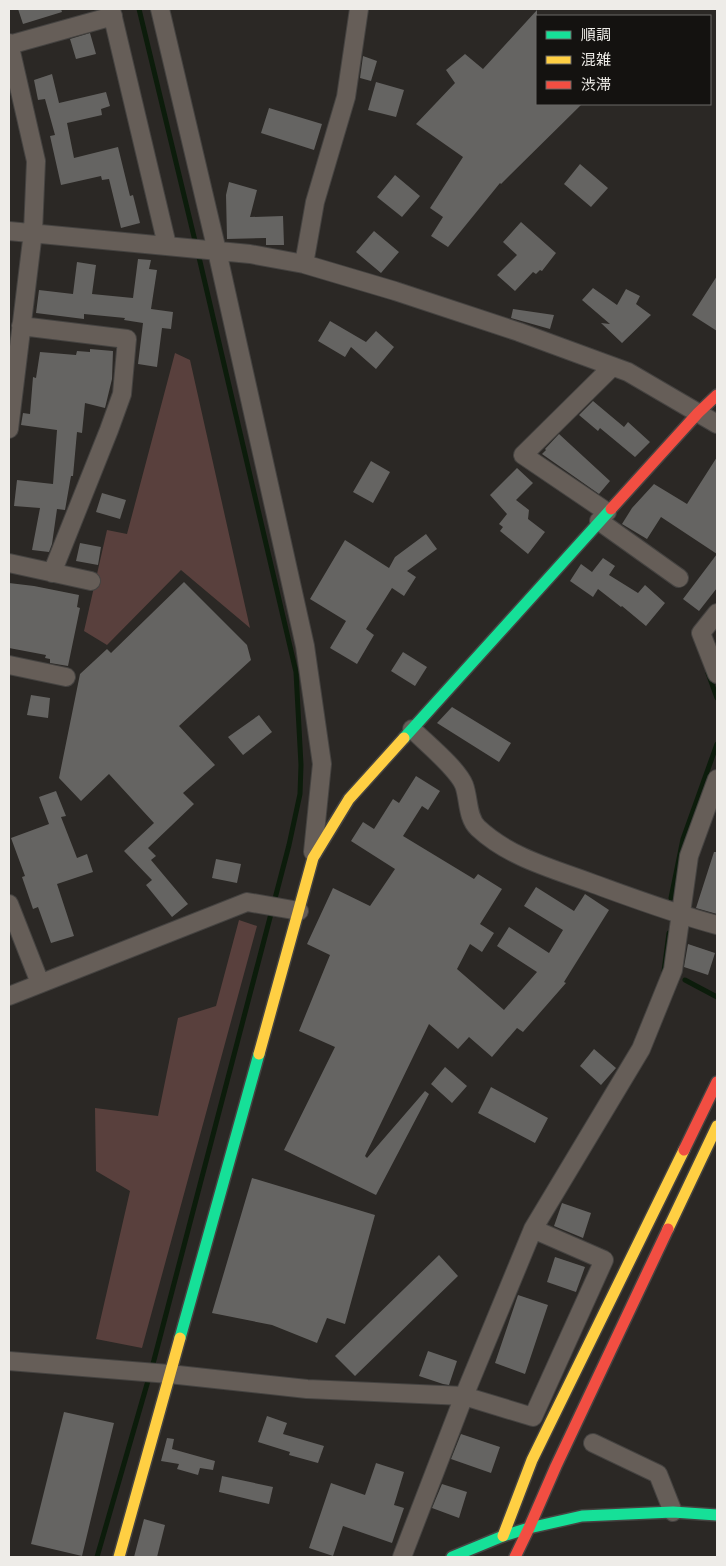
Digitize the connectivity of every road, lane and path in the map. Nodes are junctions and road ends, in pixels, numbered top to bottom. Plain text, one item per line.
1 (160, 9) edge
2 (359, 9) edge
3 (112, 12) edge
4 (9, 44) edge
5 (9, 230) edge
6 (33, 232) junction
7 (173, 246) junction
8 (214, 250) junction
9 (304, 264) junction
10 (20, 326) junction
11 (612, 367) junction
12 (717, 395) edge
13 (698, 413) junction
14 (717, 424) edge
15 (9, 429) edge
16 (603, 517) junction
17 (9, 563) edge
18 (52, 572) junction
19 (679, 578) dead end
20 (91, 581) dead end
21 (717, 613) edge
22 (9, 665) edge
23 (717, 674) edge
24 (66, 677) dead end
25 (412, 729) junction
26 (717, 779) edge
27 (313, 858) junction
28 (9, 904) edge
29 (291, 910) junction
30 (682, 916) junction
31 (717, 926) edge
32 (40, 983) junction
33 (9, 996) edge
34 (717, 1082) edge
35 (717, 1126) edge
36 (533, 1229) junction
37 (604, 1260) junction
38 (628, 1268) junction
39 (9, 1361) edge
40 (164, 1374) junction
41 (464, 1396) junction
42 (593, 1443) dead end
43 (673, 1512) junction
44 (717, 1516) edge
45 (529, 1528) junction
46 (503, 1536) junction
47 (496, 1550) dead end
48 (119, 1557) edge
49 (402, 1557) edge
50 (452, 1557) edge
51 (515, 1557) edge

1 - 8 street
2 - 9 street
3 - 4 street
3 - 7 street
4 - 6 street
5 - 6 street
6 - 7 street
6 - 10 street
7 - 8 street
8 - 9 street
8 - 27 street
9 - 11 street
10 - 15 street
10 - 18 street
11 - 13 street
11 - 16 street
12 - 13 main road
13 - 14 street
13 - 16 main road
16 - 19 street
16 - 25 main road
17 - 18 street
18 - 20 street
21 - 23 street
22 - 24 street
25 - 27 main road
25 - 30 street
26 - 30 street
27 - 29 main road
28 - 32 street
29 - 32 street
29 - 40 main road
30 - 31 street
30 - 36 street
32 - 33 street
34 - 38 main road
35 - 45 main road
36 - 37 street
36 - 41 street
37 - 38 street
37 - 41 street
38 - 46 main road
39 - 40 street
40 - 41 street
40 - 48 main road
41 - 49 street
42 - 43 street
43 - 44 main road
43 - 45 main road
45 - 46 main road
45 - 51 main road
46 - 47 main road
46 - 50 main road

